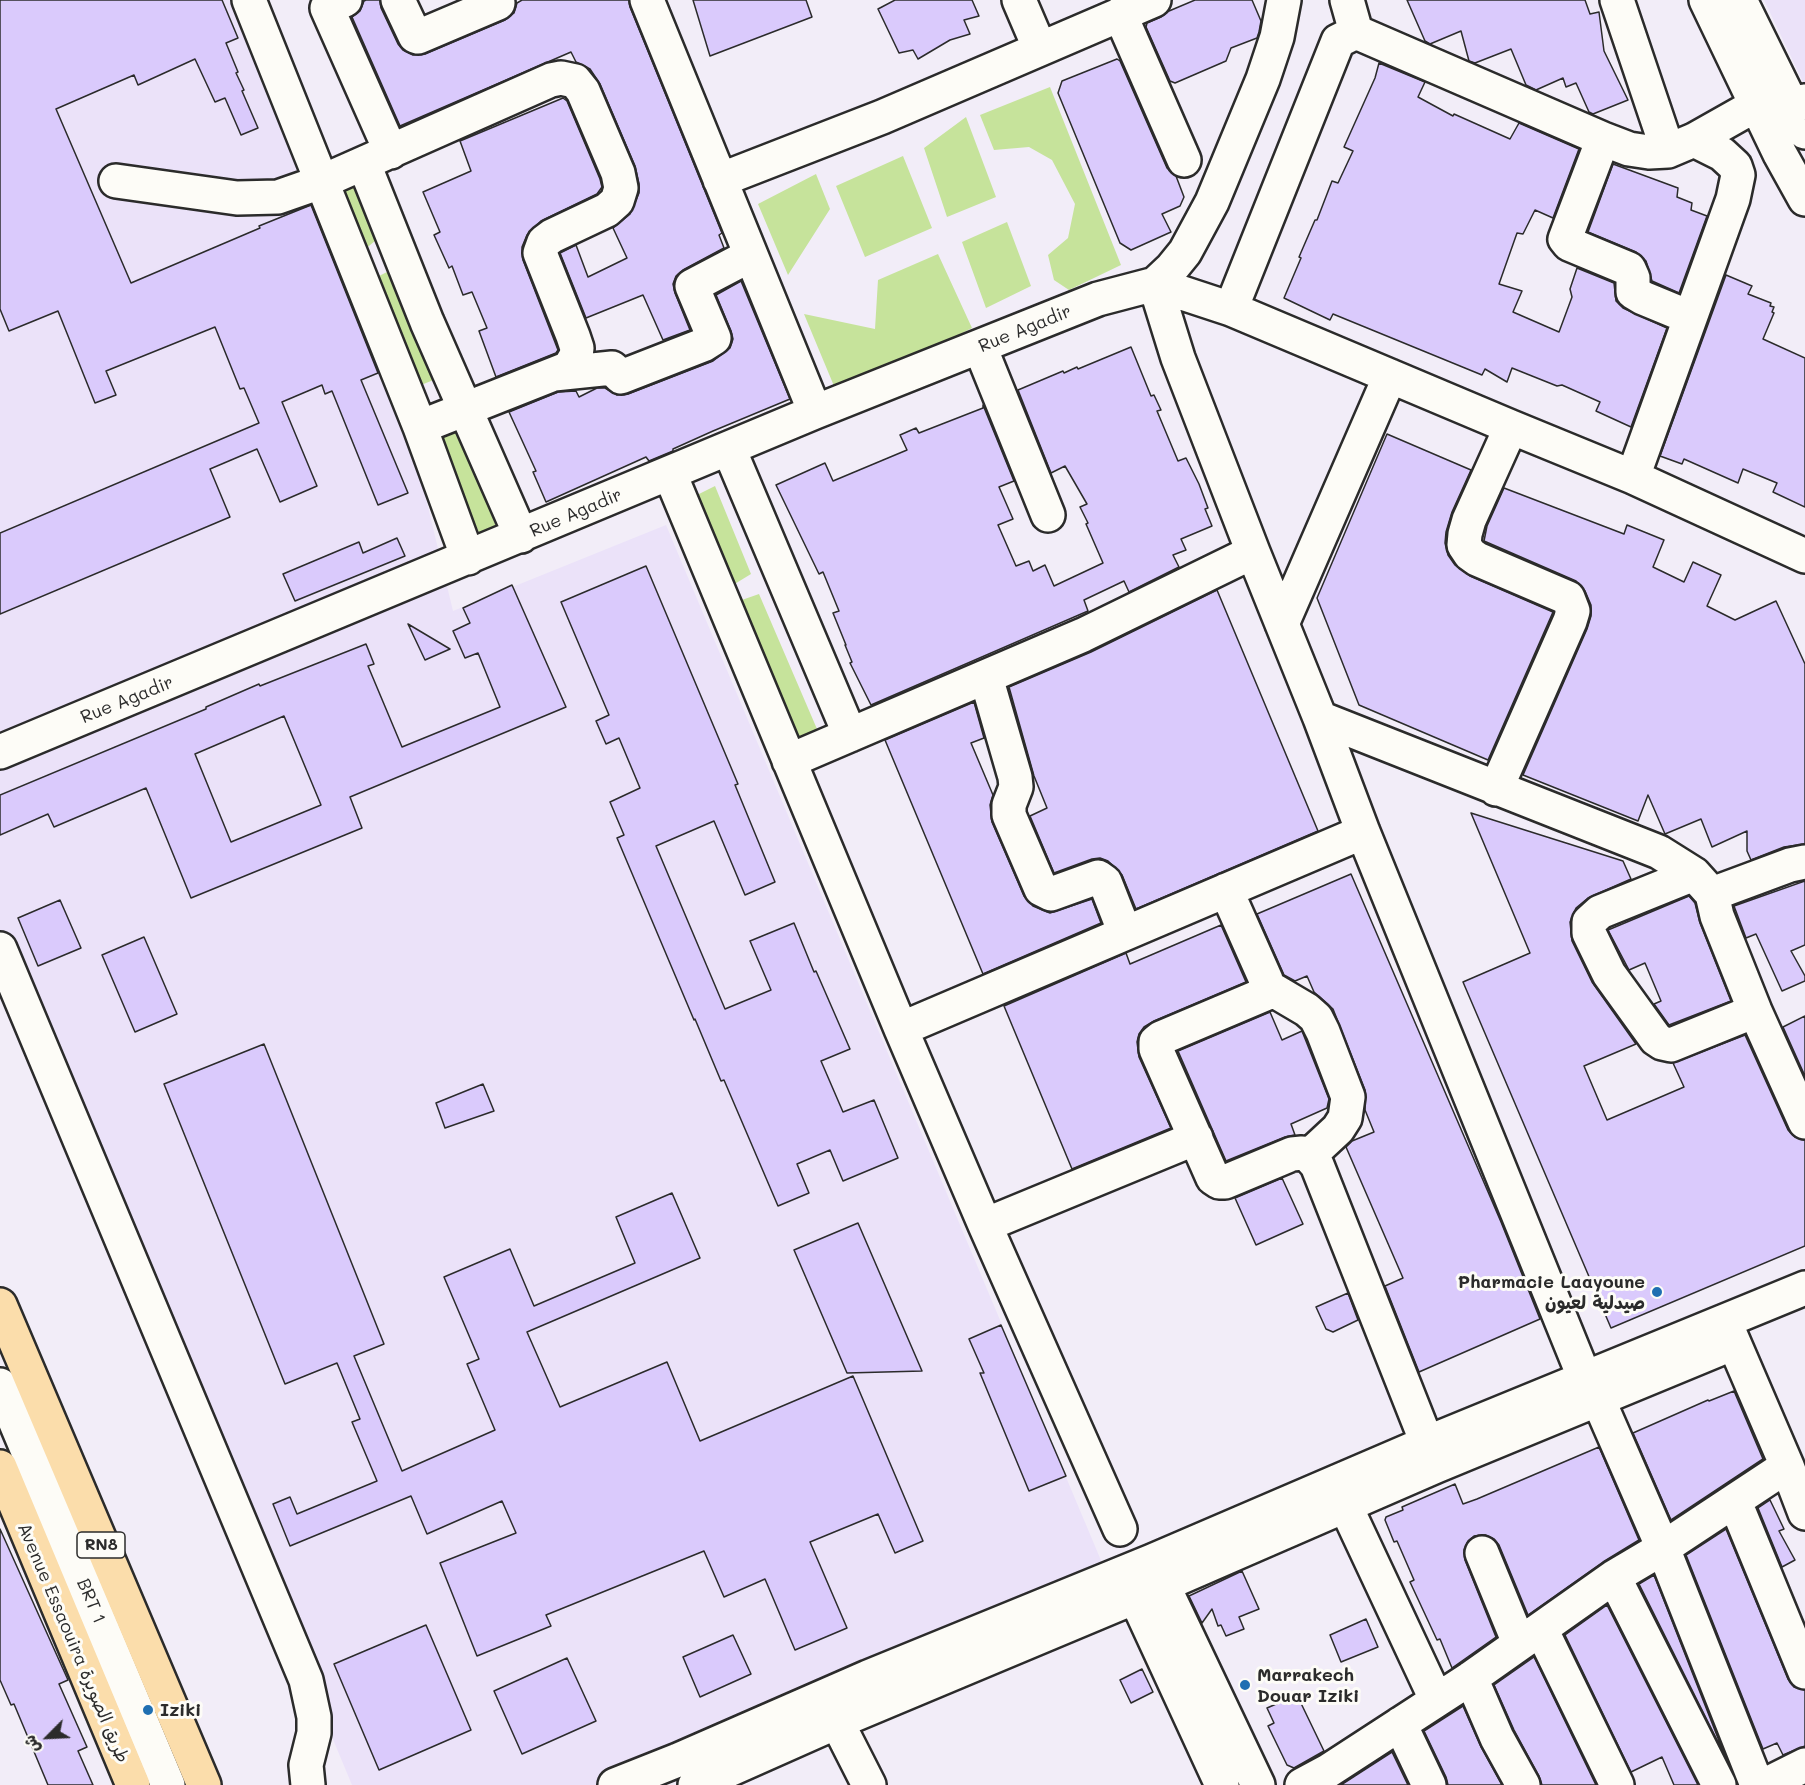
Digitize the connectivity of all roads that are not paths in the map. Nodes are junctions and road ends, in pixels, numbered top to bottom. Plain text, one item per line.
1 (249, 0) edge
2 (345, 0) edge
3 (398, 0) edge
4 (496, 0) edge
5 (647, 0) edge
6 (1019, 0) edge
7 (1154, 0) edge
8 (1284, 0) edge
9 (1347, 0) edge
10 (1617, 0) edge
11 (1706, 0) edge
12 (1740, 0) edge
13 (1120, 14) junction
14 (1356, 32) junction
15 (1040, 49) junction
16 (1756, 105) junction
17 (1801, 114) edge
18 (1603, 139) junction
19 (1681, 146) junction
20 (377, 158) junction
21 (1184, 160) dead end
22 (720, 180) junction
23 (116, 181) dead end
24 (321, 182) junction
25 (1805, 199) edge
26 (751, 255) junction
27 (1155, 284) junction
28 (1231, 309) junction
29 (1689, 317) junction
30 (980, 347) junction
31 (554, 374) junction
32 (1390, 376) junction
33 (466, 409) junction
34 (815, 412) junction
35 (420, 427) junction
36 (1511, 427) junction
37 (729, 449) junction
38 (670, 474) junction
39 (1633, 477) junction
40 (1048, 515) dead end
41 (521, 536) junction
42 (1253, 552) junction
43 (1805, 556) edge
44 (468, 558) junction
45 (1282, 624) junction
46 (986, 677) junction
47 (1320, 718) junction
48 (850, 735) junction
49 (0, 752) edge
50 (789, 761) junction
51 (1496, 789) junction
52 (1363, 832) junction
53 (1805, 862) edge
54 (1703, 884) junction
55 (1226, 890) junction
56 (1125, 933) junction
57 (0, 949) edge
58 (1268, 987) junction
59 (1755, 1011) junction
60 (901, 1029) junction
61 (1805, 1122) edge
62 (1196, 1138) junction
63 (1309, 1156) junction
64 (985, 1225) junction
65 (1805, 1288) edge
66 (0, 1305) edge
67 (1805, 1312) edge
68 (1729, 1333) junction
69 (0, 1385) edge
70 (1592, 1389) junction
71 (1431, 1454) junction
72 (1787, 1466) junction
73 (0, 1467) edge
74 (1735, 1502) junction
75 (1345, 1505) junction
76 (1805, 1513) edge
77 (1663, 1548) junction
78 (1482, 1553) dead end
79 (1614, 1577) junction
80 (1143, 1579) junction
81 (1530, 1636) junction
82 (1805, 1672) edge
83 (1471, 1678) junction
84 (1436, 1699) junction
85 (837, 1722) junction
86 (1400, 1724) junction
87 (1805, 1765) edge
88 (301, 1778) edge
89 (1322, 1780) edge
90 (133, 1785) edge
91 (168, 1785) edge
92 (204, 1785) edge
93 (615, 1785) edge
94 (695, 1785) edge
95 (868, 1785) edge
96 (1222, 1785) edge
97 (1258, 1785) edge
98 (1429, 1785) edge
99 (1522, 1785) edge
100 (1617, 1785) edge
101 (1719, 1785) edge
102 (1757, 1785) edge
103 (1765, 1785) edge

1 - 24 street
2 - 20 street
3 - 4 street
5 - 22 street
6 - 15 street
7 - 13 street
8 - 27 street
9 - 14 street
10 - 19 street
11 - 16 street
12 - 17 street
13 - 15 street
13 - 21 street
14 - 18 street
14 - 28 street
15 - 22 street
16 - 17 street
16 - 19 street
16 - 25 street
18 - 19 street
18 - 29 street
19 - 29 street
20 - 24 street
20 - 31 street
20 - 33 street
22 - 26 street
23 - 24 street
24 - 35 street
26 - 31 street
26 - 34 street
27 - 28 street
27 - 30 street, Rue Agadir
27 - 42 street
28 - 32 street
29 - 39 street
30 - 34 street, Rue Agadir
30 - 40 street
31 - 33 street
32 - 36 street
32 - 45 street
33 - 35 street
33 - 41 street
34 - 37 street, Rue Agadir
35 - 44 street
36 - 39 street
36 - 51 street
37 - 38 street, Rue Agadir
37 - 48 street
38 - 41 street, Rue Agadir
38 - 50 street
39 - 43 street
41 - 44 street, Rue Agadir
42 - 45 street
42 - 46 street
44 - 49 street, Rue Agadir
45 - 47 street
46 - 48 street
46 - 56 street
47 - 51 street
47 - 52 street
48 - 50 street
50 - 60 street
51 - 54 street
52 - 55 street
52 - 70 street
53 - 54 street
54 - 59 street
54 - 59 street
55 - 56 street
55 - 58 street
56 - 60 street
57 - 88 street
58 - 62 street
58 - 63 street
59 - 61 street
60 - 64 street
62 - 63 street
62 - 64 street
63 - 71 street
64 - 80 street
65 - 68 street
66 - 92 main road, RN8
67 - 68 street
68 - 70 street
68 - 72 street
69 - 91 street, BRT 1
70 - 71 street
70 - 77 street
71 - 75 street
71 - 80 street
72 - 74 street
72 - 76 street
73 - 90 main road, Avenue Essaouira طريق الصويرة
74 - 77 street
74 - 82 street
75 - 80 street
75 - 84 street
77 - 79 street
77 - 102 street
78 - 81 street
79 - 81 street
79 - 101 street
80 - 85 street
80 - 93 street
80 - 96 street
80 - 97 street
81 - 83 street
81 - 100 street
83 - 84 street
83 - 99 street
84 - 86 street
85 - 94 street
85 - 95 street
86 - 89 street
86 - 98 street
87 - 103 street

